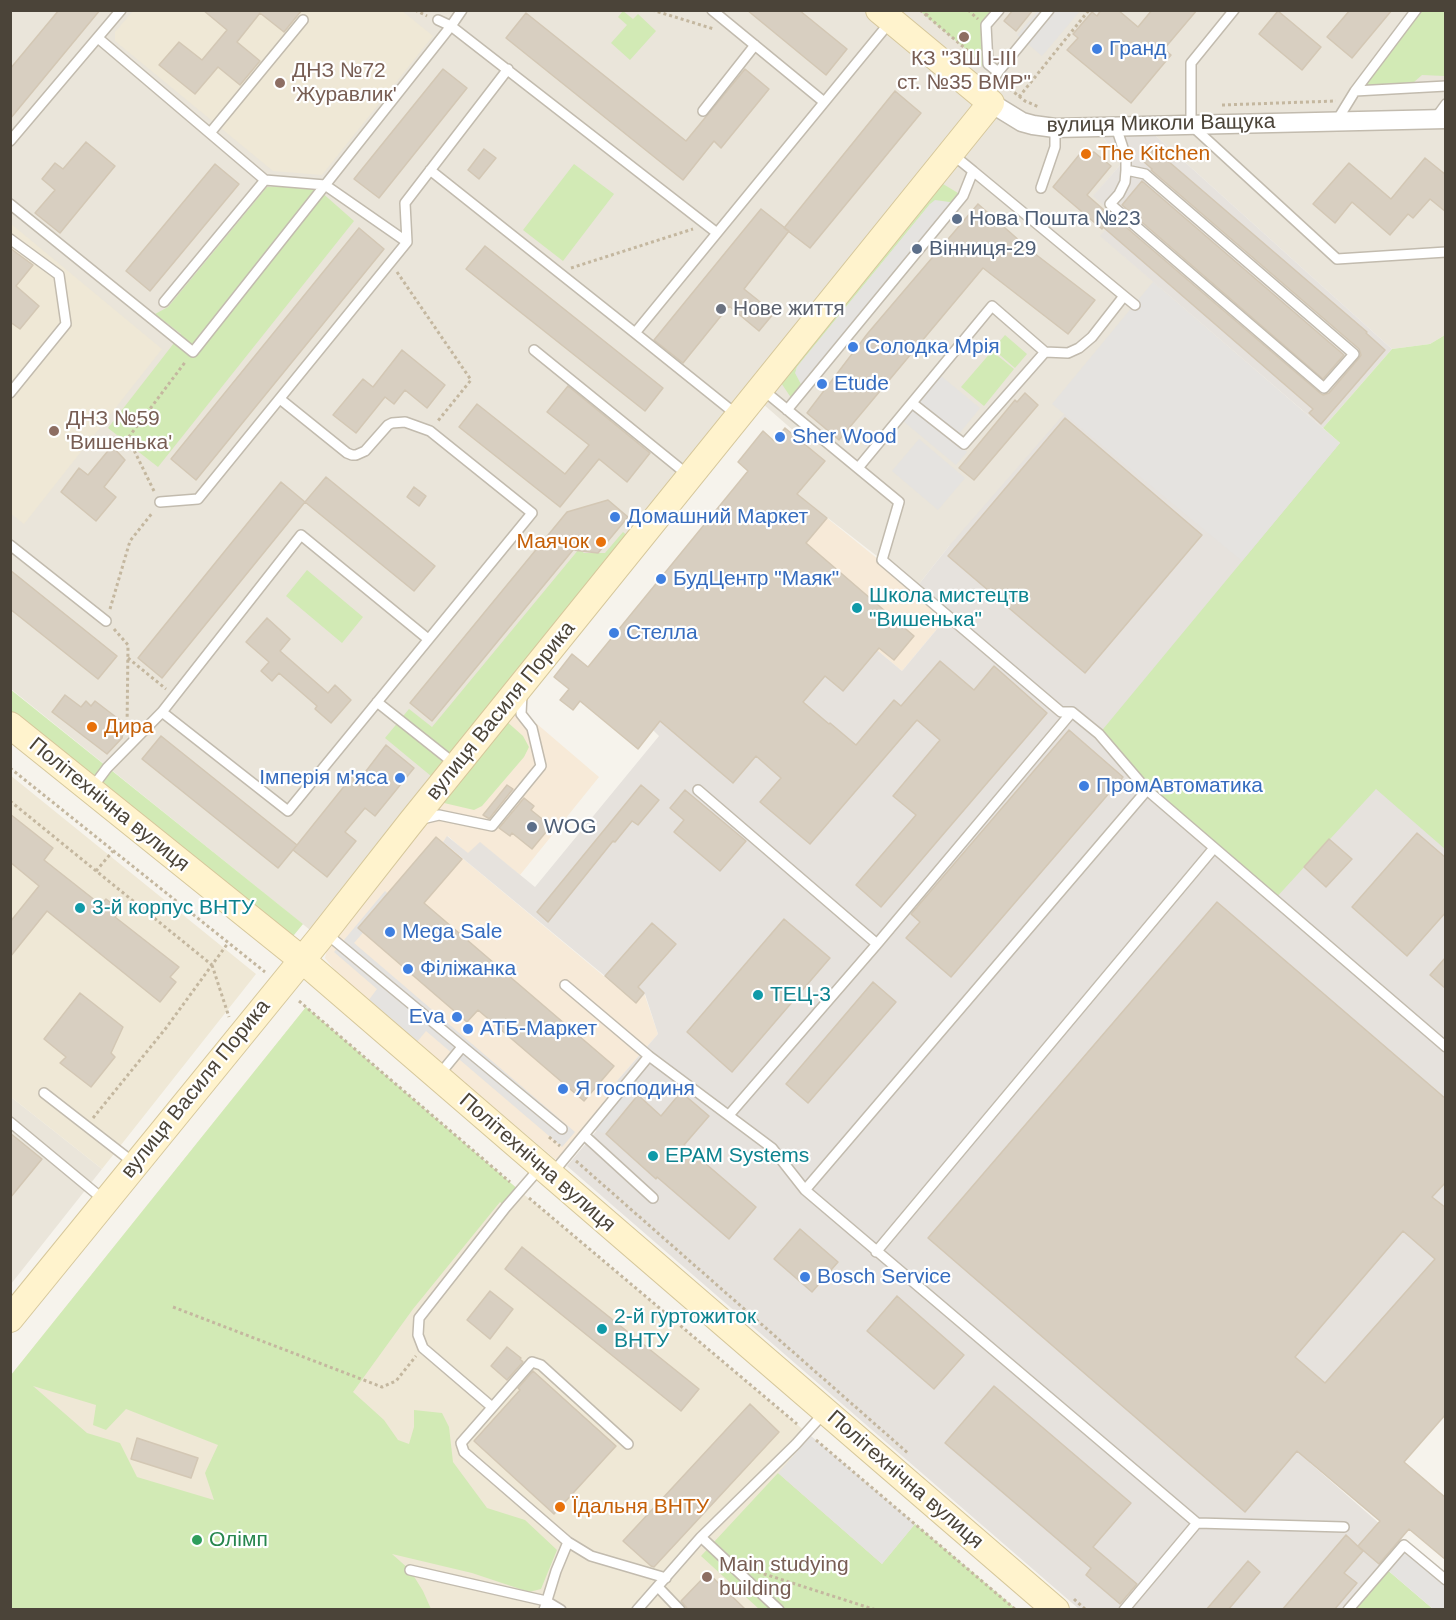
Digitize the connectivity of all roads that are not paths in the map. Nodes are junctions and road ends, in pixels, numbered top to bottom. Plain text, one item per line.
1 (121, 10) edge
2 (462, 10) edge
3 (712, 10) edge
4 (999, 10) edge
5 (1048, 10) edge
6 (1234, 10) edge
7 (1416, 10) edge
8 (885, 15) edge
9 (303, 20) dead end
10 (438, 20) dead end
11 (451, 26) junction
12 (98, 38) junction
13 (754, 45) junction
14 (508, 69) junction
15 (998, 72) junction
16 (1446, 86) edge
17 (1354, 91) junction
18 (987, 99) junction
19 (824, 102) junction
20 (1446, 104) edge
21 (703, 111) dead end
22 (1191, 116) junction
23 (1440, 119) edge
24 (1336, 122) junction
25 (1116, 127) junction
26 (1055, 128) junction
27 (210, 133) junction
28 (10, 141) edge
29 (950, 153) junction
30 (430, 170) junction
31 (1126, 170) junction
32 (973, 171) junction
33 (265, 180) junction
34 (325, 185) junction
35 (1041, 188) dead end
36 (10, 204) edge
37 (717, 233) junction
38 (10, 238) edge
39 (407, 242) junction
40 (1446, 252) edge
41 (1124, 296) junction
42 (164, 302) dead end
43 (1135, 305) dead end
44 (635, 333) junction
45 (534, 350) dead end
46 (1045, 352) junction
47 (761, 388) junction
48 (10, 393) edge
49 (280, 399) junction
50 (912, 403) junction
51 (787, 411) junction
52 (738, 416) junction
53 (858, 468) junction
54 (690, 476) junction
55 (160, 502) road end
56 (10, 545) edge
57 (106, 621) road end
58 (428, 639) junction
59 (522, 684) junction
60 (377, 702) junction
61 (162, 712) junction
62 (1072, 712) junction
63 (10, 725) edge
64 (457, 765) junction
65 (90, 790) junction
66 (698, 790) dead end
67 (1147, 790) junction
68 (411, 822) junction
69 (1214, 848) junction
70 (334, 940) dead end
71 (878, 944) junction
72 (301, 959) junction
73 (565, 985) dead end
74 (462, 1047) junction
75 (1446, 1047) edge
76 (649, 1056) junction
77 (438, 1077) junction
78 (44, 1093) dead end
79 (729, 1115) junction
80 (10, 1122) edge
81 (562, 1129) dead end
82 (584, 1135) junction
83 (136, 1164) junction
84 (546, 1171) junction
85 (805, 1190) junction
86 (653, 1198) dead end
87 (105, 1202) junction
88 (876, 1252) junction
89 (17, 1306) edge
90 (492, 1407) junction
91 (826, 1411) junction
92 (628, 1444) dead end
93 (1197, 1523) junction
94 (1344, 1527) dead end
95 (701, 1537) junction
96 (568, 1542) junction
97 (410, 1570) dead end
98 (666, 1578) junction
99 (1446, 1580) edge
100 (658, 1587) junction
101 (1062, 1602) edge
102 (545, 1605) edge
103 (561, 1610) edge
104 (637, 1610) edge
105 (680, 1610) edge
106 (779, 1610) edge
107 (1124, 1610) edge
108 (1348, 1610) edge

1 - 12 lane
2 - 11 lane
3 - 13 lane
4 - 15 lane
5 - 15 lane
6 - 22 lane
7 - 17 lane
8 - 18 street, вулиця Миколи Ващука
8 - 19 lane
9 - 27 lane
10 - 11 lane
11 - 14 lane
11 - 34 lane
12 - 27 lane
12 - 28 lane
13 - 19 lane
13 - 21 lane
14 - 30 lane
14 - 37 lane
15 - 18 lane
16 - 17 lane
17 - 24 lane
18 - 26 street, вулиця Миколи Ващука
18 - 29 street, вулиця Василя Порика
19 - 37 lane
20 - 23 lane
22 - 24 street, вулиця Миколи Ващука
22 - 25 street, вулиця Миколи Ващука
22 - 40 lane
23 - 24 street, вулиця Миколи Ващука
25 - 26 street, вулиця Миколи Ващука
25 - 31 lane
26 - 35 lane
27 - 33 lane
29 - 32 lane
29 - 47 street, вулиця Василя Порика
30 - 39 lane
30 - 44 lane
31 - 31 lane
32 - 41 lane
32 - 51 lane
33 - 34 lane
33 - 42 lane
34 - 36 lane
34 - 39 lane
37 - 44 lane
38 - 48 lane
39 - 49 lane
41 - 43 lane
41 - 46 lane
44 - 52 lane
45 - 54 lane
46 - 50 lane
46 - 50 lane
47 - 51 lane
47 - 52 street, вулиця Василя Порика
49 - 55 lane
49 - 58 lane
50 - 53 lane
51 - 53 lane
52 - 54 street, вулиця Василя Порика
53 - 62 lane
54 - 59 street, вулиця Василя Порика
56 - 57 lane
58 - 60 lane
58 - 61 lane
59 - 64 street, вулиця Василя Порика
59 - 68 lane
60 - 61 lane
60 - 64 lane
61 - 65 lane
62 - 67 lane
62 - 71 lane
63 - 65 street, Політехнічна вулиця
64 - 68 street, вулиця Василя Порика
65 - 72 street, Політехнічна вулиця
66 - 71 lane
67 - 69 lane
67 - 85 lane
68 - 72 street, вулиця Василя Порика
69 - 75 lane
69 - 88 lane
70 - 74 lane
71 - 79 lane
72 - 77 street, Політехнічна вулиця
72 - 83 street, вулиця Василя Порика
73 - 76 lane
74 - 77 lane
74 - 81 lane
76 - 79 lane
76 - 82 lane
77 - 84 street, Політехнічна вулиця
78 - 83 lane
79 - 85 lane
80 - 87 lane
82 - 84 lane
82 - 86 lane
83 - 87 street, вулиця Василя Порика
84 - 90 lane
84 - 91 street, Політехнічна вулиця
85 - 88 lane
87 - 89 street, вулиця Василя Порика
88 - 93 lane
90 - 92 lane
90 - 96 lane
91 - 95 lane
91 - 101 street, Політехнічна вулиця
93 - 94 lane
93 - 107 lane
95 - 98 lane
95 - 106 lane
96 - 98 lane
96 - 102 lane
97 - 102 lane
98 - 100 lane
99 - 108 lane
100 - 104 lane
100 - 105 lane
102 - 103 lane

